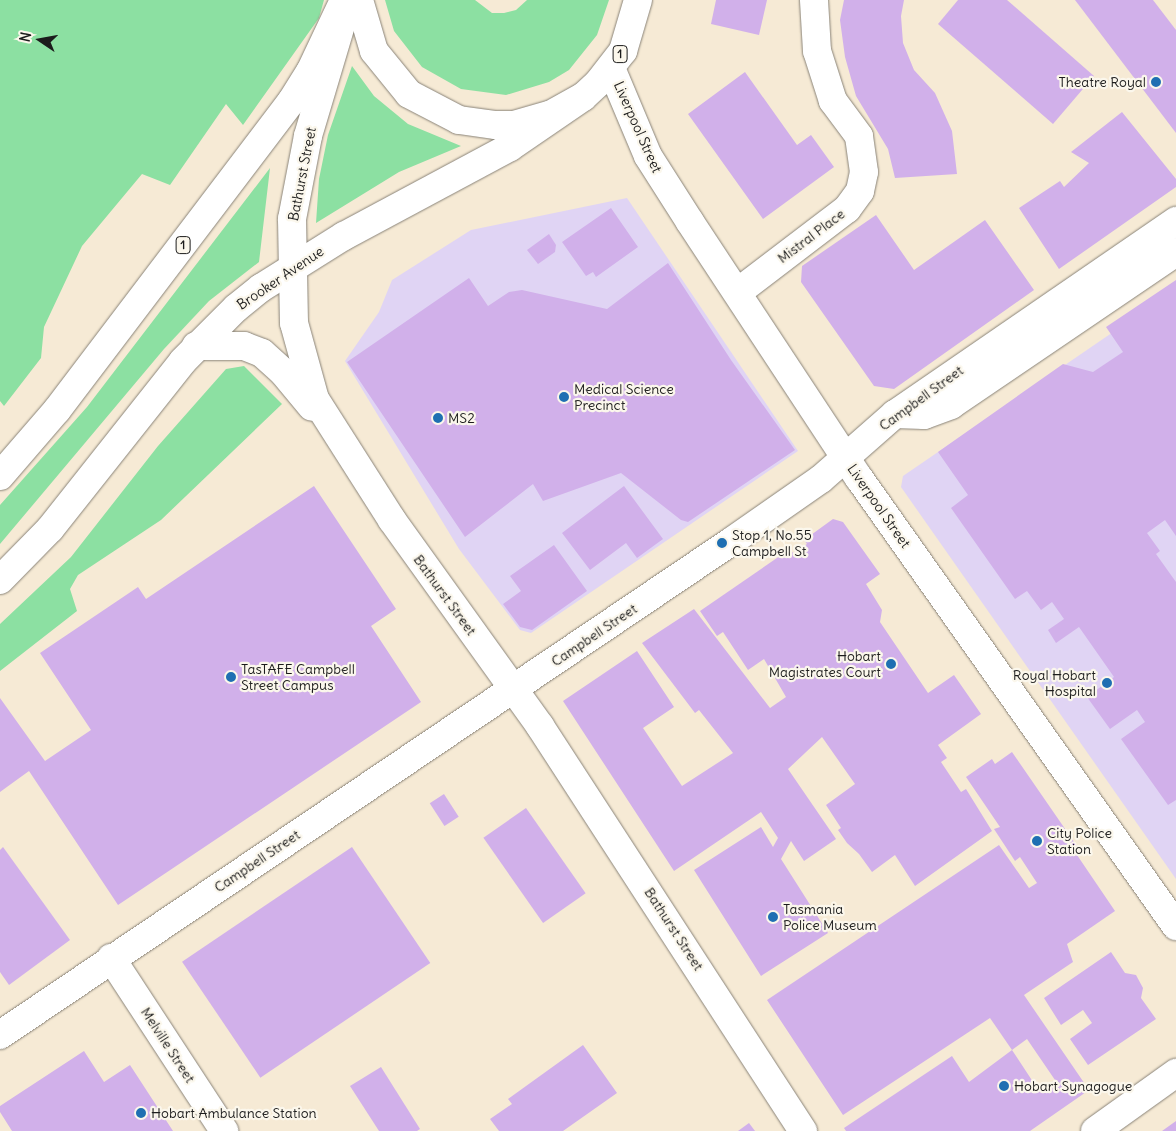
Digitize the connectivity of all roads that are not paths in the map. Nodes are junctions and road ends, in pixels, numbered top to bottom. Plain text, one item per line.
1 (344, 0) edge
2 (348, 0) edge
3 (359, 0) edge
4 (638, 0) edge
5 (814, 0) edge
6 (611, 68) junction
7 (583, 97) junction
8 (1176, 221) edge
9 (1176, 252) edge
10 (290, 269) junction
11 (738, 292) junction
12 (196, 346) junction
13 (895, 414) junction
14 (343, 445) junction
15 (845, 457) junction
16 (0, 476) edge
17 (0, 580) edge
18 (514, 689) junction
19 (1176, 926) edge
20 (111, 958) junction
21 (0, 1035) edge
22 (1176, 1073) edge
23 (224, 1131) edge
24 (804, 1131) edge
25 (1095, 1131) edge

1 - 16 main road, 1
2 - 10 main road, Bathurst Street
3 - 7 main road, 1
4 - 6 main road, 1
5 - 11 main road, Mistral Place
6 - 7 main road, 1
6 - 11 main road, Liverpool Street
7 - 10 main road, Brooker Avenue / 1
8 - 13 main road, Campbell Street
9 - 13 main road
10 - 12 main road, Brooker Avenue / 1
10 - 14 main road, Bathurst Street
11 - 15 main road, Liverpool Street
12 - 14 main road
12 - 17 main road, Brooker Avenue / 1
13 - 15 main road, Campbell Street
14 - 18 main road, Bathurst Street
15 - 18 main road, Campbell Street
15 - 19 main road, Liverpool Street
18 - 20 main road, Campbell Street
18 - 24 main road, Bathurst Street
20 - 21 main road, Campbell Street
20 - 23 main road, Melville Street
22 - 25 main road

